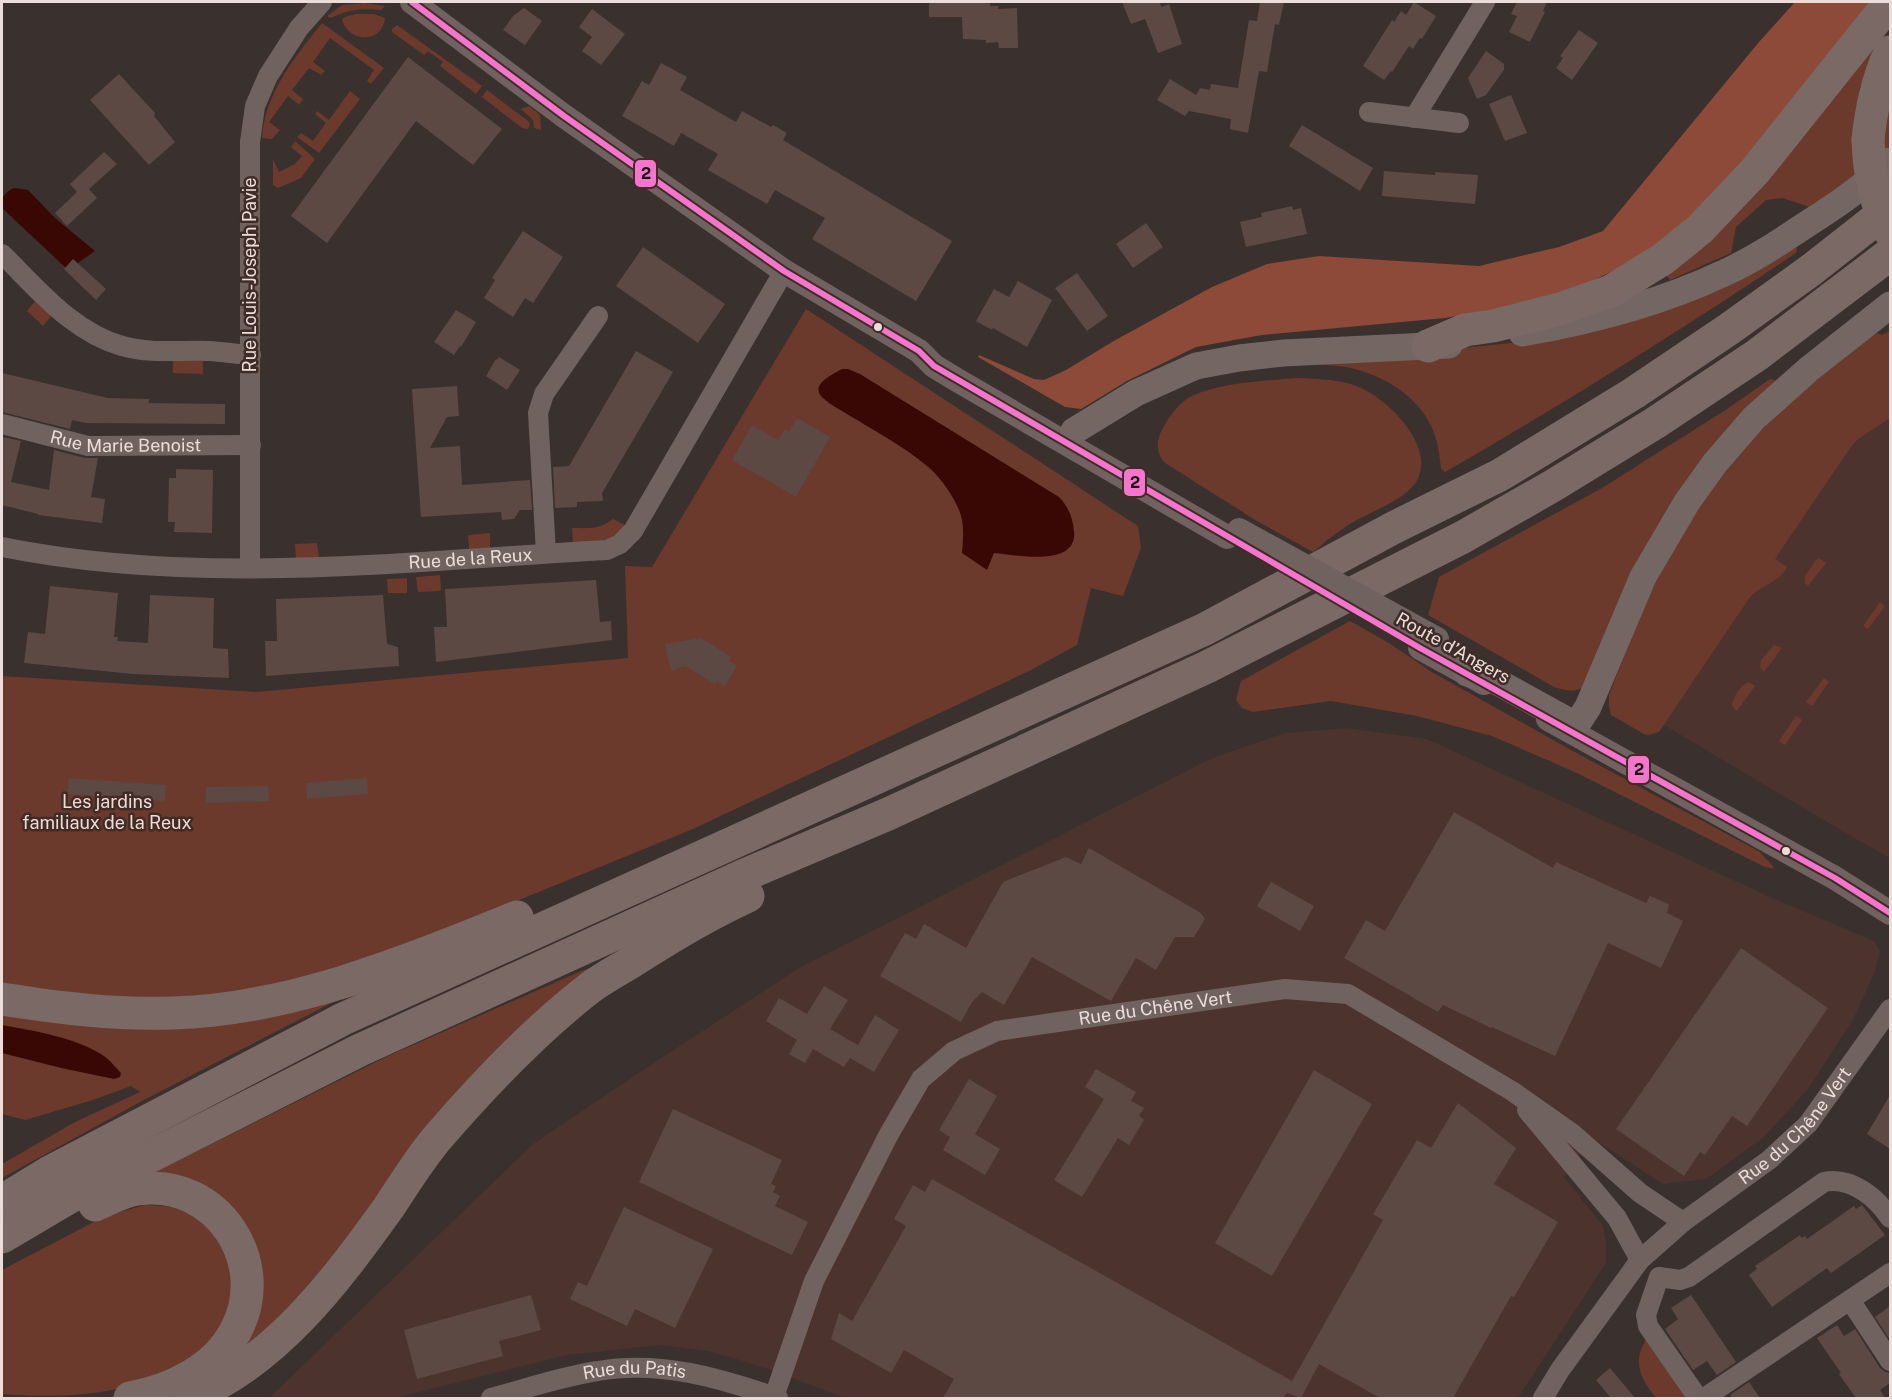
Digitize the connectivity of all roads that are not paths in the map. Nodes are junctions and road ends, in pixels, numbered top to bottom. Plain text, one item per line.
1 (322, 2) edge
2 (412, 2) edge
3 (1485, 2) edge
4 (1890, 2) edge
5 (1890, 52) edge
6 (1369, 111) dead end
7 (1414, 118) junction
8 (1459, 123) dead end
9 (1879, 150) edge
10 (1890, 186) edge
11 (1890, 208) edge
12 (1890, 232) edge
13 (2, 254) edge
14 (1890, 254) edge
15 (1811, 270) junction
16 (784, 271) junction
17 (1890, 280) edge
18 (1890, 305) edge
19 (598, 316) dead end
20 (1428, 346) junction
21 (918, 351) junction
22 (251, 355) junction
23 (1757, 355) junction
24 (2, 424) edge
25 (1074, 431) junction
26 (251, 445) junction
27 (1233, 533) junction
28 (2, 548) edge
29 (546, 553) junction
30 (250, 568) junction
31 (1428, 643) junction
32 (1467, 673) junction
33 (1579, 721) junction
34 (1683, 787) junction
35 (888, 814) junction
36 (640, 884) junction
37 (1886, 905) edge
38 (1890, 928) edge
39 (2, 999) edge
40 (1890, 1004) edge
41 (1512, 1091) junction
42 (2, 1201) edge
43 (40, 1214) junction
44 (1890, 1218) edge
45 (1683, 1222) junction
46 (2, 1237) edge
47 (1640, 1260) junction
48 (1890, 1273) edge
49 (1850, 1300) junction
50 (1890, 1361) edge
51 (1549, 1395) edge
52 (130, 1398) edge
53 (188, 1398) edge
54 (491, 1398) edge
55 (776, 1398) edge
56 (1698, 1398) edge
57 (1704, 1398) edge

1 - 22 street, Rue Louis-Joseph Pavie
2 - 16 street, Route d’Angers
3 - 7 street
4 - 20 highway
5 - 9 highway
6 - 7 street
7 - 8 street
9 - 12 highway, bridge
9 - 20 main road
10 - 15 highway
11 - 15 highway
13 - 22 street
14 - 23 highway
15 - 36 highway
16 - 21 street, Route d’Angers
16 - 29 street, Rue de la Reux
17 - 23 highway
18 - 33 main road
19 - 29 street
20 - 25 main road
21 - 25 street, Route d’Angers
21 - 27 street, Route d’Angers
22 - 26 street, Rue Louis-Joseph Pavie
23 - 35 highway
24 - 26 street, Rue Marie Benoist
25 - 27 street, Route d’Angers
26 - 30 street, Rue Louis-Joseph Pavie
27 - 31 street, Route d’Angers, bridge
28 - 30 street, Rue de la Reux
29 - 30 street, Rue de la Reux
31 - 32 street, Route d’Angers
31 - 33 street, Route d’Angers
32 - 33 main road
32 - 34 street, Route d’Angers
33 - 34 street, Route d’Angers
34 - 37 street, Route d’Angers
35 - 43 highway
35 - 53 highway
36 - 39 highway
36 - 42 highway
37 - 38 street
40 - 45 street, Rue du Chêne Vert
41 - 45 street, Rue du Chêne Vert
41 - 47 street
41 - 55 street, Rue du Chêne Vert
43 - 46 highway
43 - 52 highway
44 - 56 street
45 - 47 street, Rue du Chêne Vert
47 - 51 street, Rue du Chêne Vert
48 - 49 street
49 - 50 street
49 - 57 street
54 - 55 street, Rue du Patis

